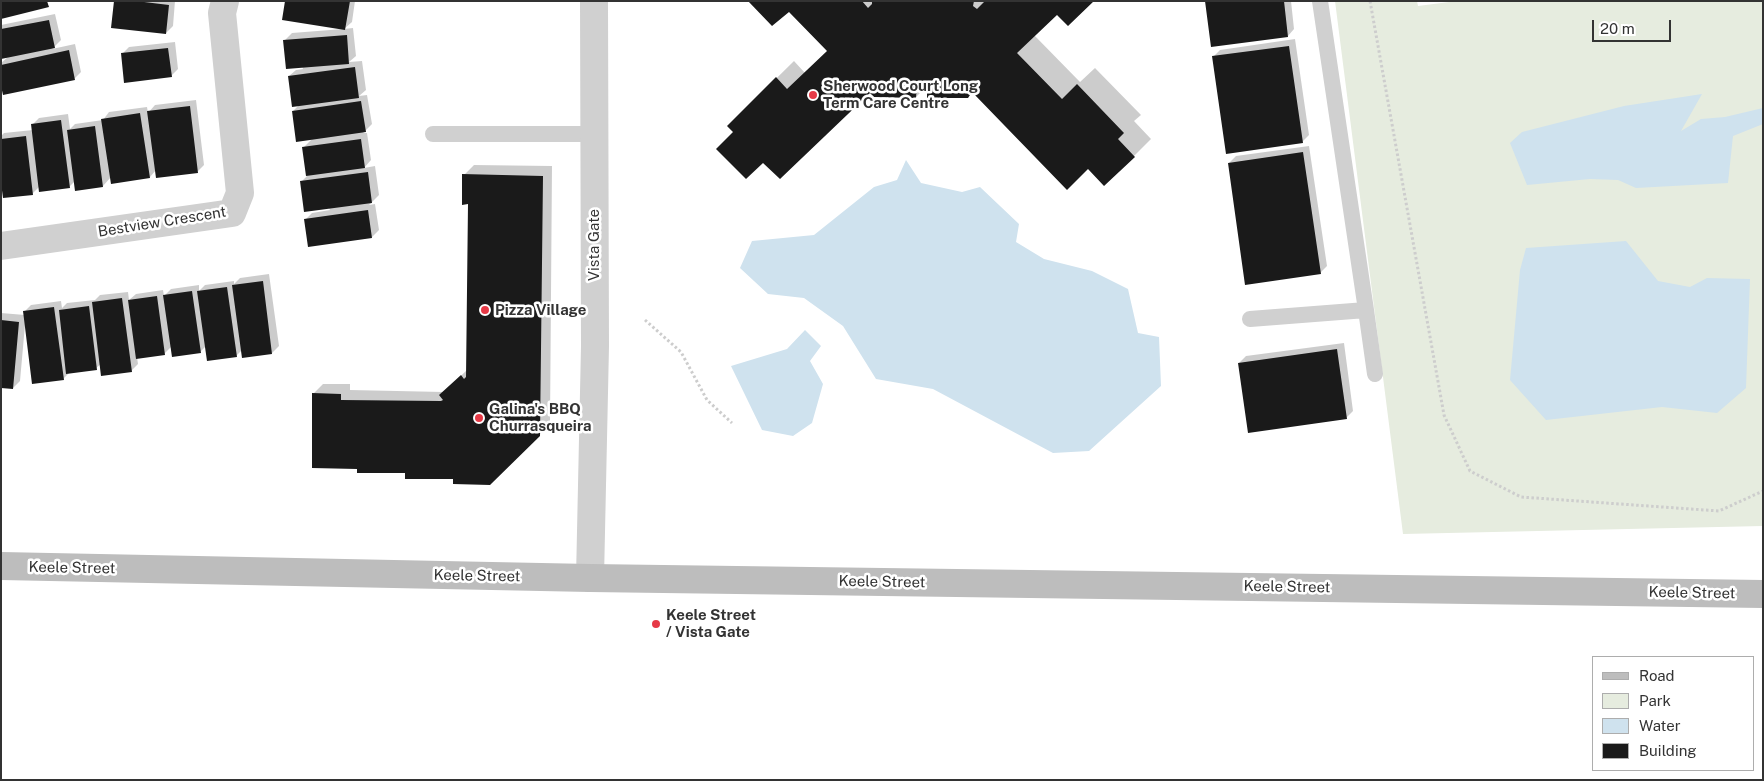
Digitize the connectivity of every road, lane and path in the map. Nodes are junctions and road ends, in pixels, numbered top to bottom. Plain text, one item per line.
1 (225, 1) edge
2 (594, 1) edge
3 (1320, 1) edge
4 (1370, 1) edge
5 (432, 134) dead end
6 (594, 134) junction
7 (1, 246) edge
8 (1366, 310) junction
9 (644, 320) dead end
10 (1250, 320) dead end
11 (1375, 374) dead end
12 (732, 423) dead end
13 (1763, 491) edge
14 (1, 566) edge
15 (590, 578) junction
16 (1763, 594) edge

1 - 7 street, Bestview Crescent
2 - 6 street, Vista Gate
3 - 8 lane
4 - 13 path
5 - 6 lane
6 - 15 street, Vista Gate
8 - 10 lane
8 - 11 lane
9 - 12 path
14 - 15 main road, Keele Street
15 - 16 main road, Keele Street

